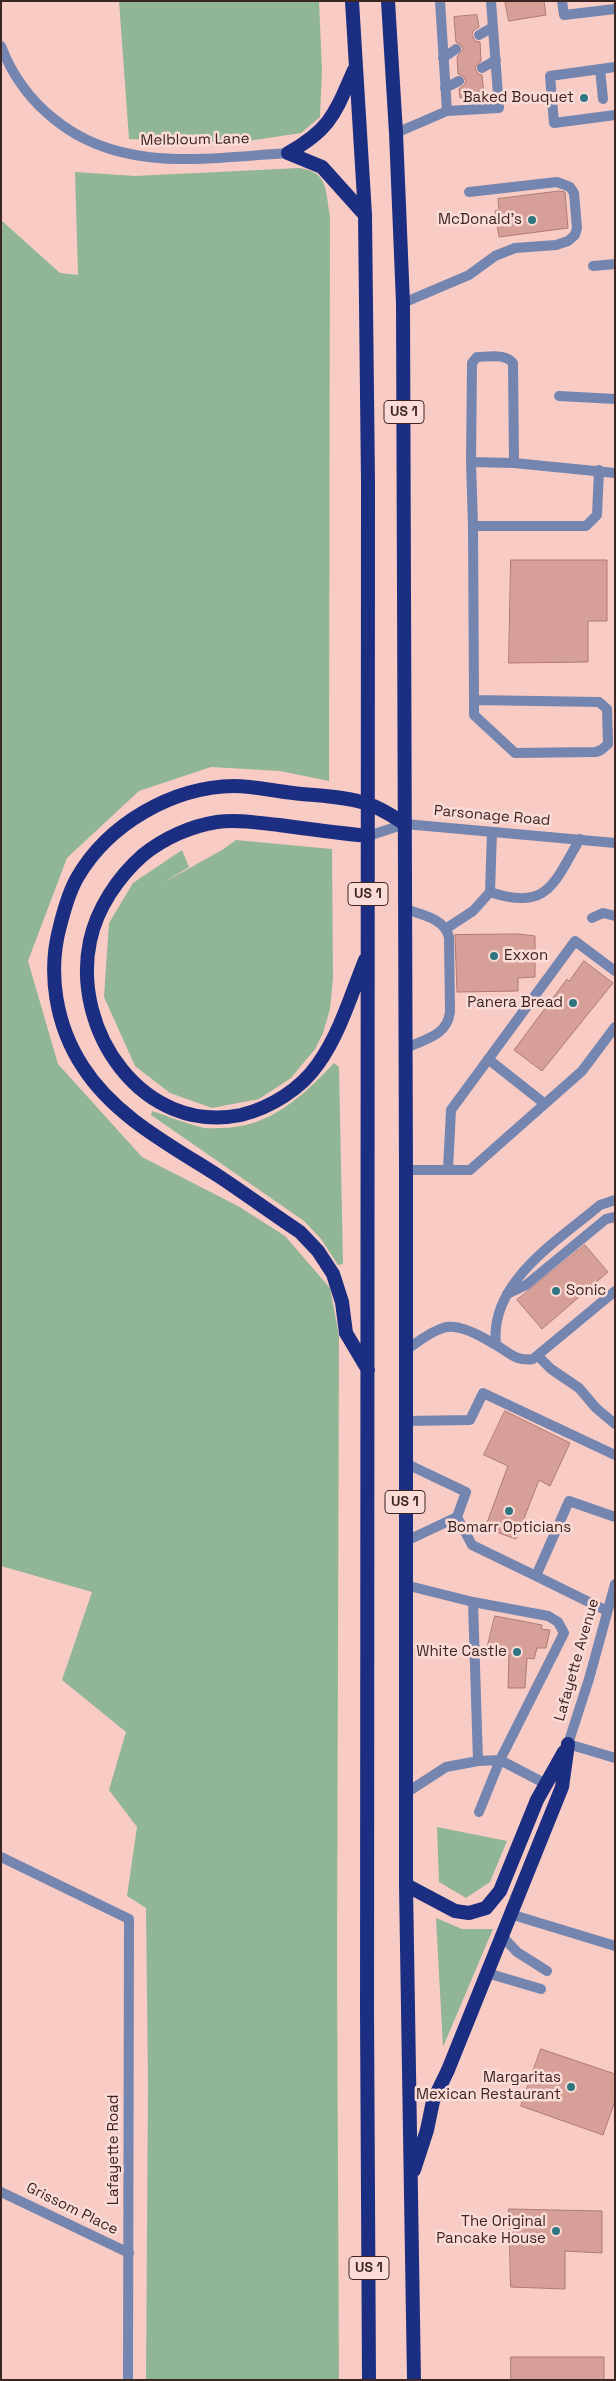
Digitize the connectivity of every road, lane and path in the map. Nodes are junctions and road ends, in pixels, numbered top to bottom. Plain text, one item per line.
1 (352, 1) edge
2 (388, 1) edge
3 (440, 1) edge
4 (490, 1) edge
5 (562, 1) edge
6 (615, 9) edge
7 (493, 28) junction
8 (479, 35) dead end
9 (1, 46) edge
10 (456, 49) dead end
11 (443, 58) junction
12 (496, 60) junction
13 (356, 67) junction
14 (615, 67) edge
15 (482, 68) dead end
16 (600, 69) junction
17 (458, 81) dead end
18 (445, 88) junction
19 (603, 100) dead end
20 (447, 111) junction
21 (615, 115) edge
22 (396, 133) junction
23 (288, 153) junction
24 (469, 192) dead end
25 (364, 216) junction
26 (615, 264) edge
27 (593, 266) dead end
28 (403, 303) junction
29 (559, 396) dead end
30 (615, 399) edge
31 (471, 462) junction
32 (514, 463) junction
33 (599, 470) junction
34 (615, 473) edge
35 (473, 526) junction
36 (474, 700) junction
37 (369, 804) junction
38 (405, 824) junction
39 (492, 832) junction
40 (368, 836) junction
41 (580, 839) junction
42 (615, 843) edge
43 (490, 892) junction
44 (405, 909) junction
45 (615, 916) edge
46 (592, 918) dead end
47 (447, 928) junction
48 (368, 952) junction
49 (615, 971) edge
50 (615, 1028) edge
51 (406, 1048) junction
52 (488, 1059) junction
53 (545, 1104) junction
54 (448, 1169) junction
55 (406, 1170) junction
56 (615, 1200) edge
57 (615, 1217) edge
58 (615, 1291) edge
59 (507, 1294) junction
60 (496, 1344) junction
61 (406, 1350) junction
62 (538, 1356) junction
63 (368, 1370) junction
64 (405, 1421) junction
65 (615, 1424) edge
66 (615, 1454) edge
67 (405, 1463) junction
68 (456, 1517) junction
69 (615, 1518) edge
70 (406, 1541) junction
71 (536, 1576) junction
72 (615, 1584) edge
73 (405, 1585) junction
74 (473, 1602) junction
75 (607, 1611) junction
76 (568, 1744) junction
77 (615, 1758) edge
78 (500, 1760) junction
79 (478, 1761) junction
80 (546, 1784) junction
81 (406, 1793) junction
82 (479, 1812) dead end
83 (1, 1857) edge
84 (406, 1885) junction
85 (510, 1914) junction
86 (502, 1936) junction
87 (615, 1946) edge
88 (547, 1971) dead end
89 (487, 1973) junction
90 (541, 1989) dead end
91 (411, 2180) junction
92 (1, 2192) edge
93 (129, 2253) junction
94 (128, 2380) edge
95 (370, 2380) edge
96 (414, 2380) edge

1 - 13 highway, US 1
2 - 22 highway, US 1
3 - 11 street
4 - 7 street
5 - 6 street
7 - 8 street
7 - 12 street
9 - 23 street, Melbloum Lane
10 - 11 street
11 - 18 street
12 - 15 street
12 - 20 street
13 - 23 highway
13 - 25 highway, US 1
14 - 16 street
16 - 19 street
16 - 21 street
17 - 18 street
18 - 20 street
20 - 22 street
22 - 28 highway, US 1
23 - 25 highway
24 - 28 street
25 - 37 highway, US 1
26 - 27 street
28 - 38 highway, US 1
29 - 30 street
31 - 32 street
31 - 32 street
31 - 35 street
32 - 33 street
33 - 34 street
33 - 35 street
35 - 36 street
36 - 36 street
37 - 38 highway
37 - 40 highway, US 1
37 - 63 highway
38 - 39 street, Parsonage Road
38 - 40 street, Parsonage Road
38 - 44 highway, US 1
39 - 41 street, Parsonage Road
39 - 43 street
40 - 48 highway, US 1
40 - 48 highway
41 - 42 street, Parsonage Road
41 - 43 street
43 - 47 street
44 - 47 street
44 - 51 highway, US 1
45 - 46 street
47 - 51 street
48 - 63 highway, US 1
49 - 52 street
50 - 53 street
51 - 55 highway, US 1
52 - 53 street
52 - 54 street
53 - 54 street
54 - 55 street
55 - 61 highway, US 1
56 - 59 street
57 - 59 street
58 - 62 street
59 - 60 street
60 - 61 street
60 - 62 street
61 - 64 highway, US 1
62 - 65 street
63 - 95 highway, US 1
64 - 66 street
64 - 67 highway, US 1
67 - 68 street
67 - 70 highway, US 1
68 - 70 street
68 - 71 street
69 - 71 street
70 - 73 highway, US 1
71 - 75 street
72 - 75 street, Lafayette Avenue
73 - 74 street
73 - 81 highway, US 1
74 - 78 street
74 - 79 street
75 - 76 street, Lafayette Avenue
76 - 77 street
76 - 80 highway
76 - 85 highway
78 - 79 street
78 - 80 street
78 - 82 street
79 - 81 street
80 - 84 highway
81 - 84 highway, US 1
83 - 93 street, Lafayette Road
84 - 91 highway, US 1
85 - 86 highway
85 - 87 street
86 - 88 street
86 - 89 highway
89 - 90 street
89 - 91 highway
91 - 96 highway, US 1
92 - 93 street, Grissom Place
93 - 94 street, Lafayette Road

